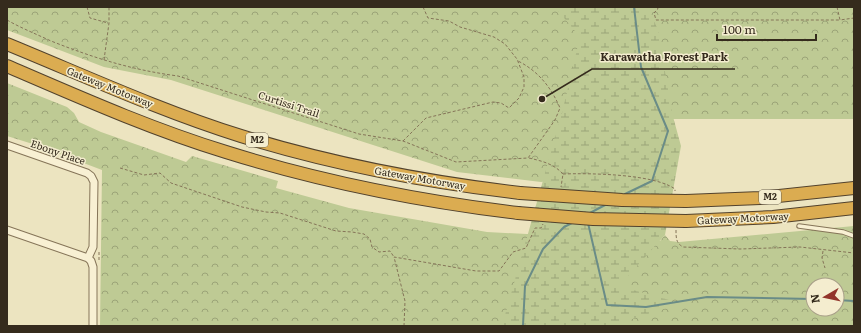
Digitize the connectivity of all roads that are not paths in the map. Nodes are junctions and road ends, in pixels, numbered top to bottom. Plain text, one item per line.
1 (7, 44) edge
2 (7, 66) edge
3 (7, 145) edge
4 (854, 188) edge
5 (854, 208) edge
6 (799, 226) dead end
7 (7, 230) edge
8 (854, 236) edge
9 (88, 258) junction
10 (93, 326) edge

1 - 4 highway, Gateway Motorway / M2, bridge
2 - 5 highway, Gateway Motorway / M2, bridge
3 - 9 street, Ebony Place
6 - 8 lane
7 - 9 street
9 - 10 street

